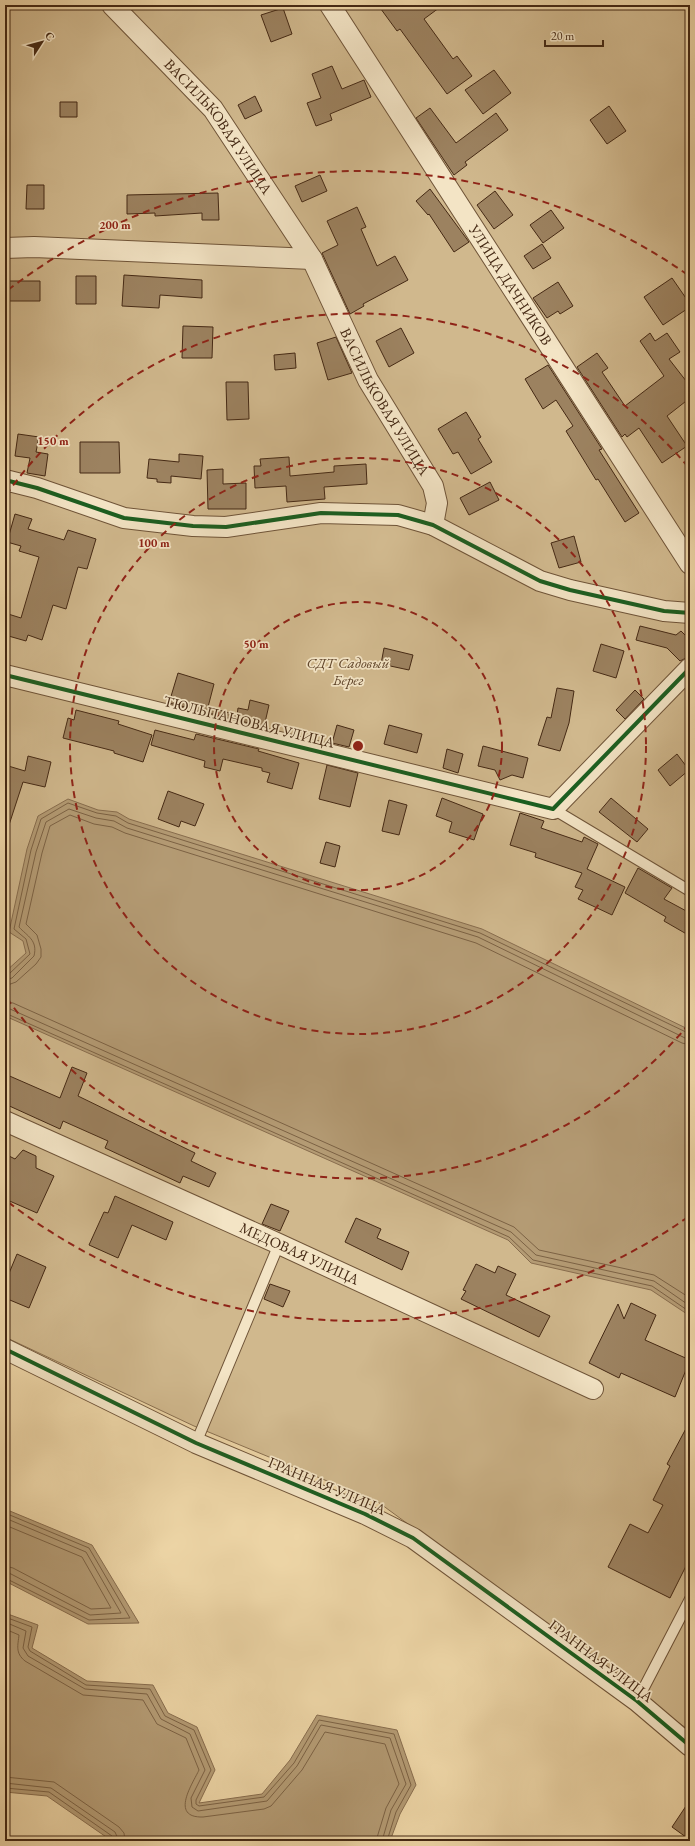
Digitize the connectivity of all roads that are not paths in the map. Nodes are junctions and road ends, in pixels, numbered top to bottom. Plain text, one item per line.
1 (112, 5) edge
2 (330, 5) edge
3 (5, 248) edge
4 (312, 259) junction
5 (5, 480) edge
6 (433, 525) junction
7 (690, 564) edge
8 (690, 613) edge
9 (690, 668) edge
10 (5, 675) edge
11 (554, 809) junction
12 (690, 891) edge
13 (5, 1121) edge
14 (279, 1244) junction
15 (5, 1349) edge
16 (593, 1389) dead end
17 (196, 1443) junction
18 (690, 1599) edge
19 (637, 1701) junction
20 (690, 1746) edge

1 - 4 street, ВАСИЛЬКОВАЯ УЛИЦА
2 - 7 street, УЛИЦА ДАЧНИКОВ
3 - 4 street
4 - 6 street, ВАСИЛЬКОВАЯ УЛИЦА
5 - 6 street
6 - 8 street
9 - 11 street
10 - 11 street, ТЮЛЬПАНОВАЯ УЛИЦА
11 - 12 lane
13 - 14 street, МЕДОВАЯ УЛИЦА
14 - 16 street, МЕДОВАЯ УЛИЦА
14 - 17 lane
15 - 17 street, ГРАННАЯ УЛИЦА
17 - 19 street, ГРАННАЯ УЛИЦА
18 - 19 lane
19 - 20 street, ГРАННАЯ УЛИЦА

